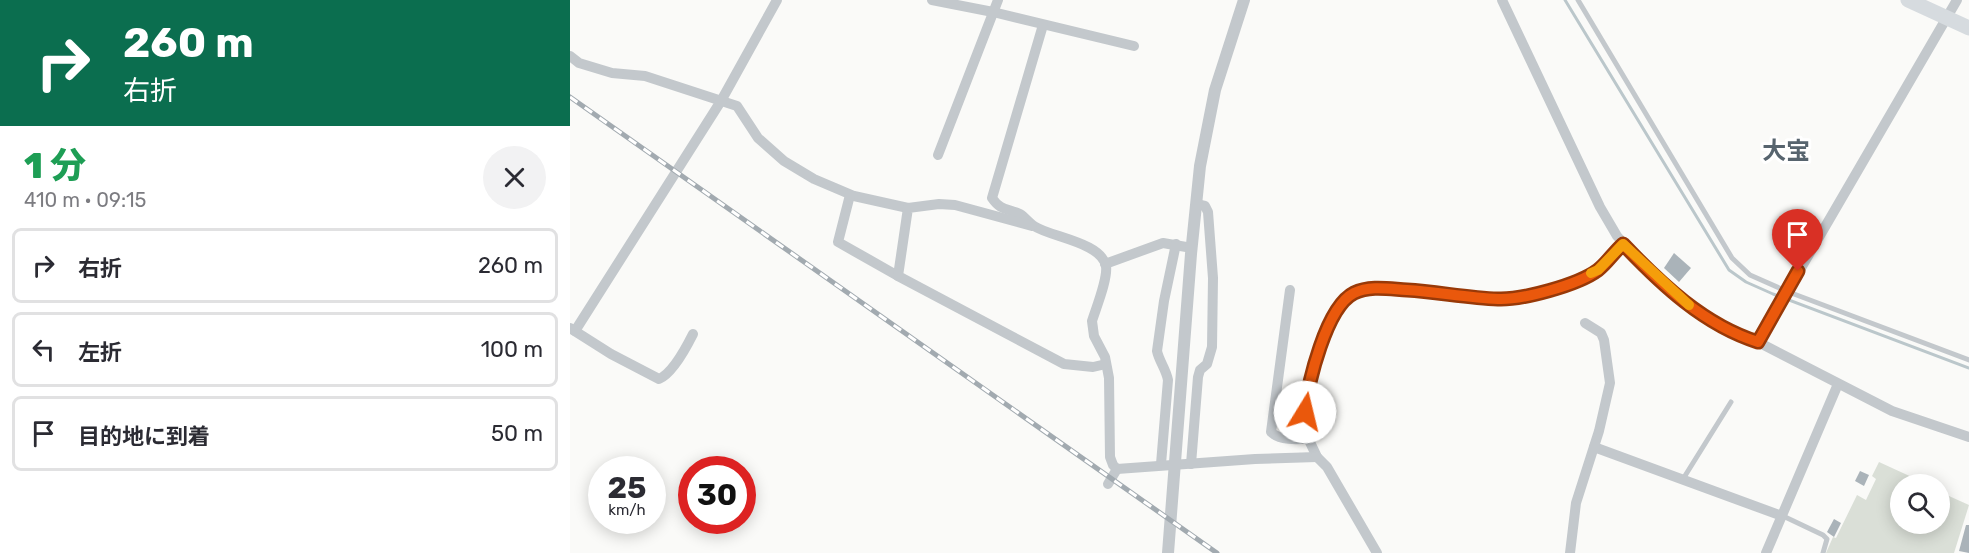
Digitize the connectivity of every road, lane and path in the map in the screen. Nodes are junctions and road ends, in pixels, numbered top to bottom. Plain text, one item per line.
1 (777, 0) edge
2 (932, 0) edge
3 (998, 0) edge
4 (1244, 0) edge
5 (1502, 0) edge
6 (1578, 0) edge
7 (1908, 0) edge
8 (1957, 0) edge
9 (993, 12) junction
10 (1947, 18) junction
11 (1043, 25) junction
12 (1969, 28) edge
13 (1134, 46) dead end
14 (570, 56) edge
15 (721, 101) junction
16 (938, 155) dead end
17 (850, 195) junction
18 (992, 198) junction
19 (1196, 204) junction
20 (908, 208) junction
21 (988, 214) junction
22 (1035, 227) junction
23 (1176, 244) junction
24 (1623, 244) junction
25 (1192, 248) junction
26 (1105, 264) junction
27 (898, 276) junction
28 (1290, 290) dead end
29 (1786, 291) junction
30 (1585, 323) dead end
31 (572, 330) edge
32 (693, 334) dead end
33 (1758, 342) junction
34 (1969, 360) edge
35 (1106, 364) junction
36 (1838, 384) junction
37 (1731, 402) dead end
38 (1969, 437) edge
39 (1308, 438) junction
40 (1594, 447) junction
41 (1317, 457) junction
42 (1161, 464) junction
43 (1191, 464) junction
44 (1117, 468) junction
45 (1683, 479) junction
46 (1108, 484) dead end
47 (1782, 516) junction
48 (1168, 553) edge
49 (1377, 553) edge
50 (1570, 553) edge
51 (1766, 553) edge
52 (1823, 553) edge

1 - 15 street
2 - 9 street
3 - 9 street
4 - 19 street
5 - 24 street
6 - 29 lane
7 - 10 main road
8 - 10 street
9 - 11 street
9 - 16 street
10 - 12 main road
10 - 29 street
11 - 13 street
11 - 18 street
14 - 15 street
15 - 17 street
15 - 31 street
17 - 20 street
17 - 27 street
18 - 21 street
18 - 22 street
19 - 25 street
19 - 43 street
20 - 21 street
20 - 27 street
21 - 22 street
22 - 26 street
23 - 25 street
23 - 26 street
23 - 42 street
24 - 33 street
24 - 39 street
25 - 48 street
26 - 35 street
27 - 35 street
28 - 39 street
29 - 33 street
29 - 34 lane
30 - 40 street
31 - 32 street
33 - 36 street
35 - 44 street
36 - 38 street
36 - 47 street
37 - 45 lane
39 - 41 street
40 - 45 street
40 - 50 street
41 - 43 street
41 - 49 street
42 - 43 street
42 - 44 street
44 - 46 street
45 - 47 street
47 - 51 street
47 - 52 lane

